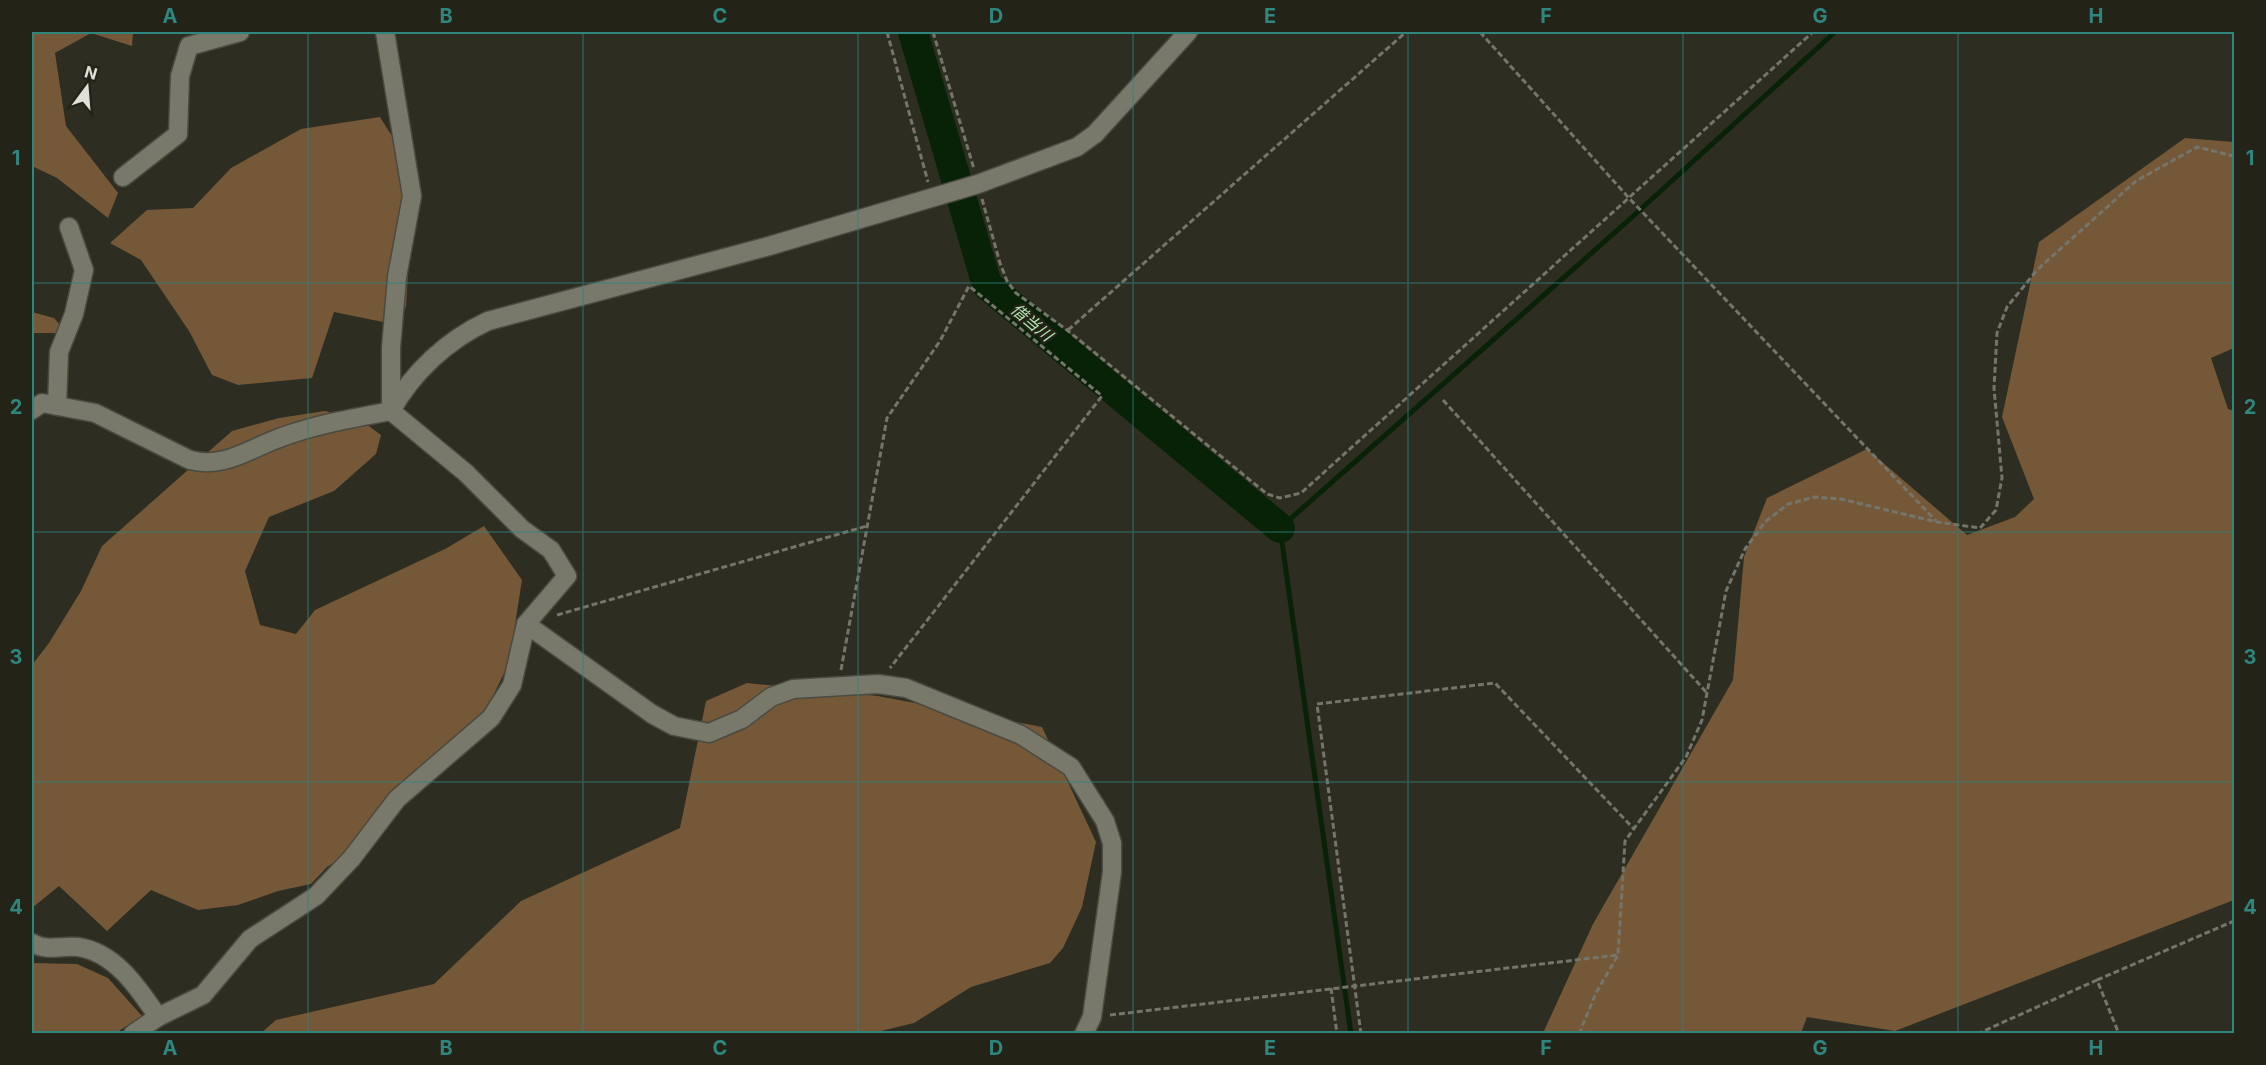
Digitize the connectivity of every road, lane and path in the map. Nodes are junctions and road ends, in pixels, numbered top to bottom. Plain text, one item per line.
1 (240, 32) edge
2 (385, 32) edge
3 (887, 32) edge
4 (933, 32) edge
5 (1188, 32) edge
6 (1406, 32) edge
7 (1480, 32) edge
8 (1813, 32) edge
9 (2235, 156) edge
10 (123, 177) dead end
11 (978, 184) junction
12 (1628, 196) junction
13 (932, 198) junction
14 (69, 227) dead end
15 (1067, 330) junction
16 (1443, 400) dead end
17 (57, 406) junction
18 (32, 410) edge
19 (391, 411) junction
20 (1937, 522) junction
21 (867, 526) junction
22 (526, 624) junction
23 (878, 684) junction
24 (838, 686) junction
25 (1707, 693) junction
26 (1634, 829) junction
27 (2235, 921) edge
28 (32, 943) edge
29 (1618, 955) junction
30 (2097, 980) junction
31 (1355, 986) junction
32 (1331, 988) junction
33 (158, 1017) junction
34 (1088, 1025) edge
35 (133, 1034) edge
36 (1337, 1034) edge
37 (1361, 1034) edge
38 (1579, 1034) edge
39 (1977, 1034) edge
40 (2120, 1034) edge

1 - 10 street
2 - 19 street
3 - 13 path
4 - 11 path
5 - 11 street
6 - 15 path
7 - 12 path
8 - 12 path
9 - 20 path
11 - 13 street
11 - 15 path
12 - 15 path
12 - 20 path
13 - 19 street
14 - 17 street
16 - 25 path
17 - 18 street
17 - 19 street
19 - 22 street
20 - 25 path
21 - 22 path
21 - 23 path
21 - 24 path
22 - 24 street
22 - 33 street
23 - 24 street
23 - 34 street
25 - 26 path
26 - 29 path
26 - 31 path
27 - 30 path
28 - 33 street
29 - 31 path
29 - 38 path
30 - 39 path
30 - 40 path
31 - 32 path
31 - 37 path
32 - 34 path
32 - 36 path
33 - 35 street

